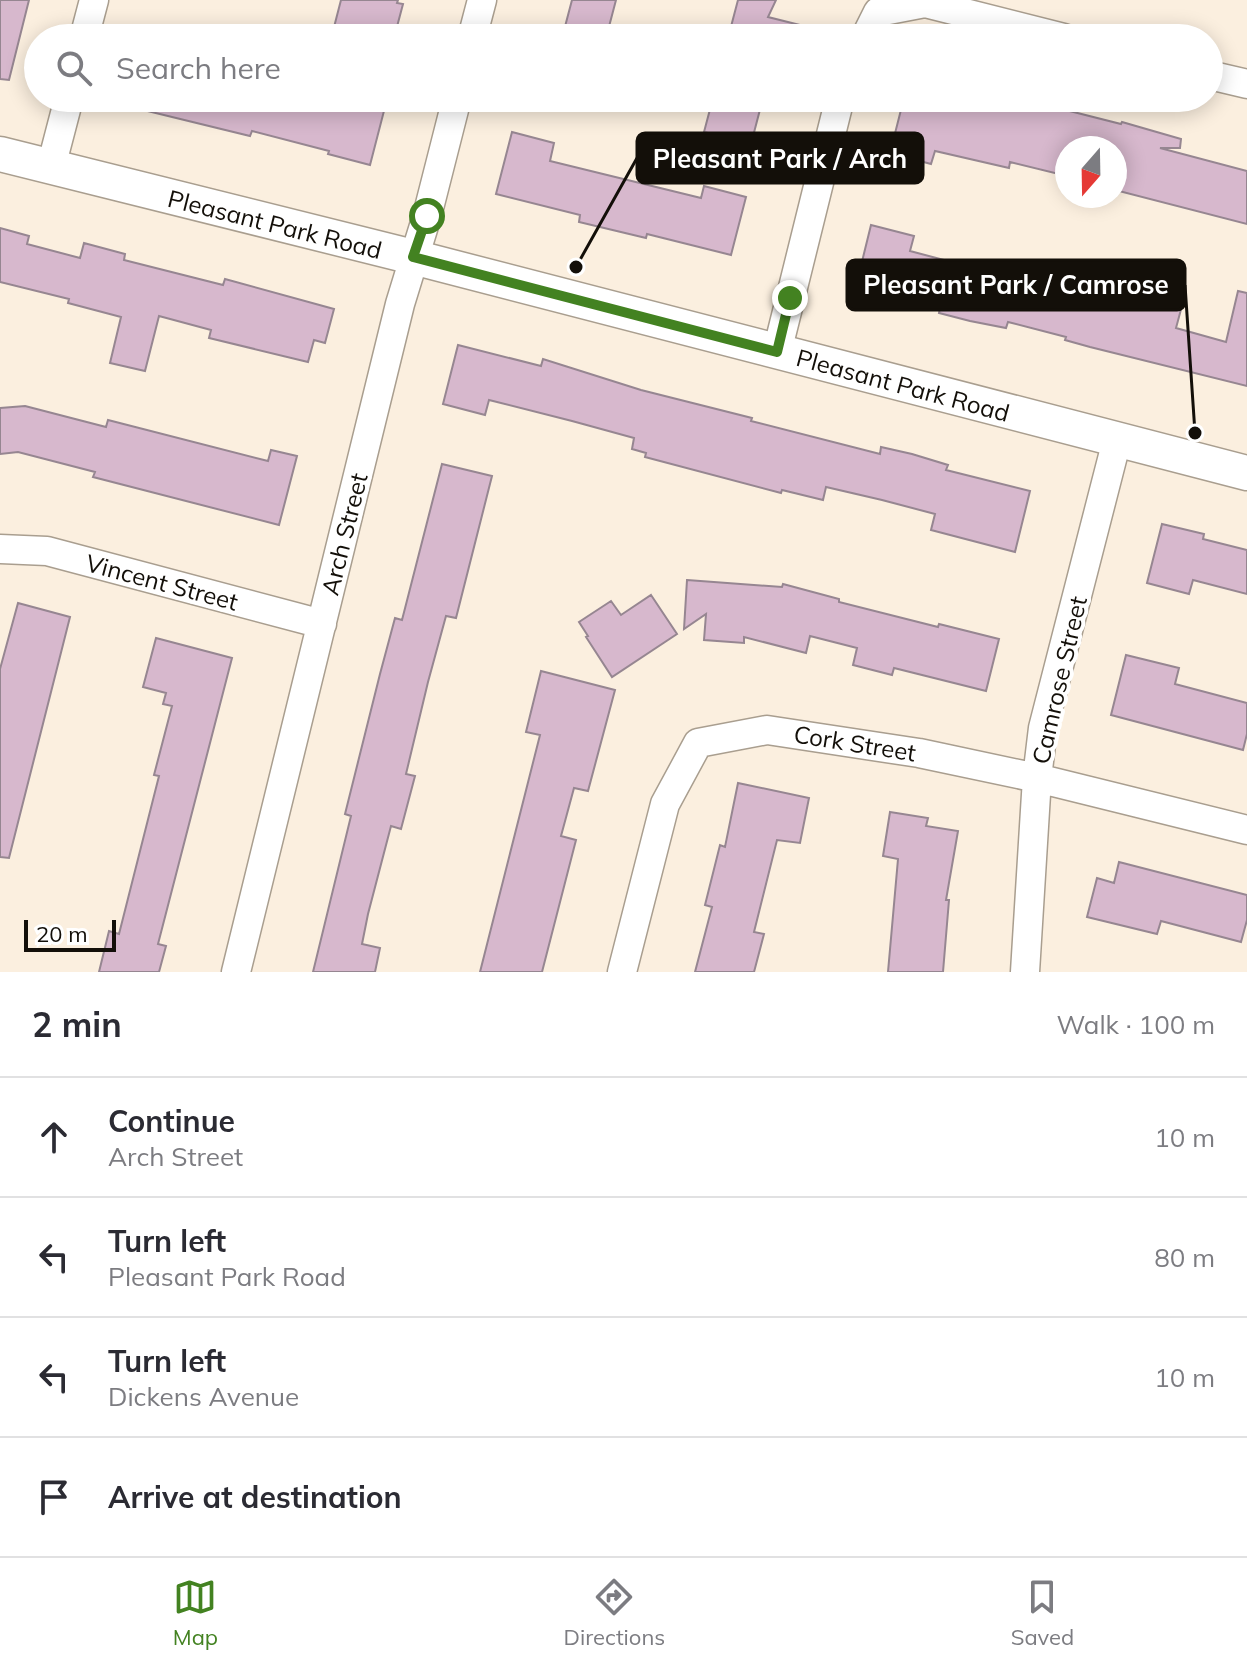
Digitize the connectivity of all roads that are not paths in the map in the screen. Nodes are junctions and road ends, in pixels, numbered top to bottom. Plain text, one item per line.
1 (94, 0) edge
2 (482, 0) edge
3 (88, 24) edge
4 (476, 24) edge
5 (872, 24) edge
6 (1008, 24) edge
7 (1223, 78) edge
8 (1247, 84) edge
9 (65, 112) edge
10 (453, 112) edge
11 (837, 112) edge
12 (0, 154) edge
13 (51, 167) junction
14 (413, 257) junction
15 (777, 352) junction
16 (1117, 440) junction
17 (1247, 473) edge
18 (0, 549) edge
19 (322, 624) junction
20 (1037, 778) junction
21 (1247, 830) edge
22 (236, 972) edge
23 (622, 972) edge
24 (1025, 972) edge

1 - 3 street
2 - 4 street
5 - 6 street
7 - 8 street
9 - 13 street
10 - 14 street, Arch Street
11 - 15 street
12 - 13 street, Pleasant Park Road
13 - 14 street, Pleasant Park Road
14 - 15 street, Pleasant Park Road
14 - 19 street, Arch Street
15 - 16 street, Pleasant Park Road
16 - 17 street, Pleasant Park Road
16 - 20 street, Camrose Street
18 - 19 street, Vincent Street
19 - 22 street, Arch Street
20 - 21 street, Cork Street
20 - 23 street, Cork Street
20 - 24 street, Camrose Street

